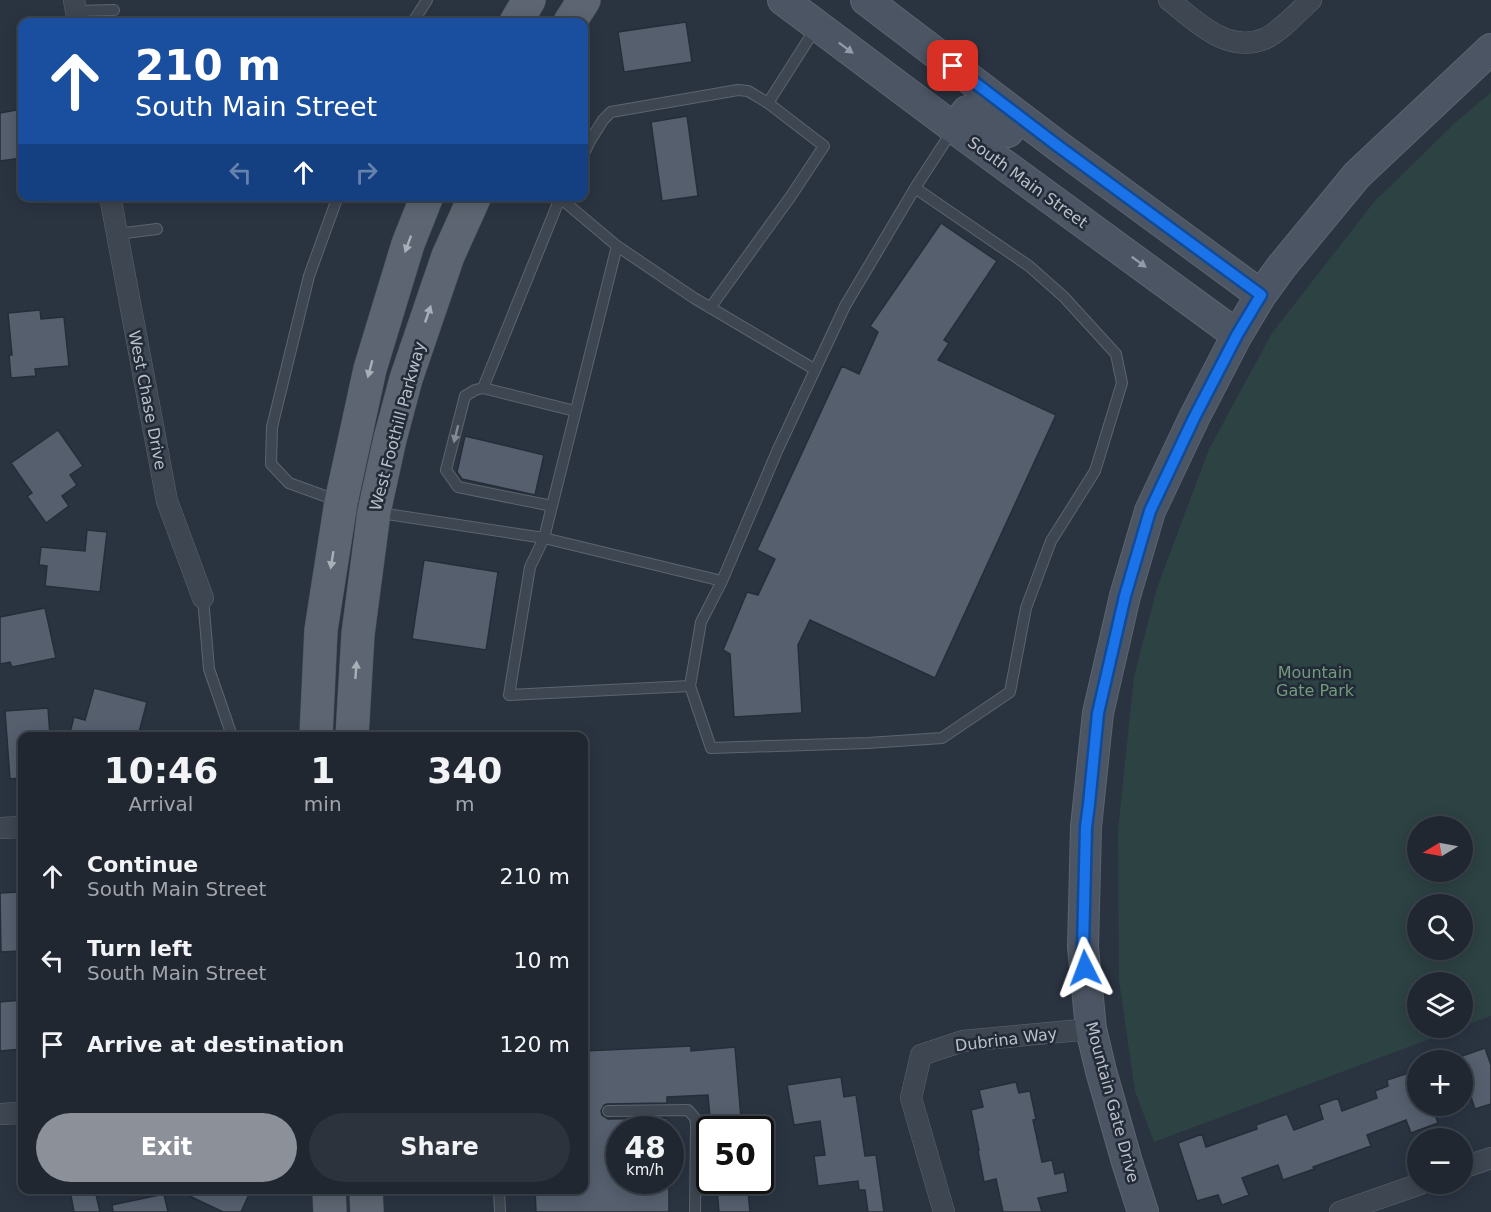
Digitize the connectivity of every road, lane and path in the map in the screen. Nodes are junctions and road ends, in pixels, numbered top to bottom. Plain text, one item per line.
1 (427, 0) edge
2 (529, 0) edge
3 (584, 0) edge
4 (783, 0) edge
5 (866, 0) edge
6 (1169, 0) edge
7 (1311, 0) edge
8 (114, 10) dead end
9 (76, 11) edge
10 (416, 18) edge
11 (518, 18) edge
12 (573, 18) edge
13 (817, 26) junction
14 (1491, 49) edge
15 (768, 103) junction
16 (954, 128) junction
17 (588, 137) edge
18 (1058, 146) junction
19 (915, 188) junction
20 (111, 201) edge
21 (336, 201) edge
22 (426, 201) edge
23 (473, 201) edge
24 (559, 201) edge
25 (566, 201) edge
26 (157, 229) dead end
27 (117, 234) junction
28 (617, 246) junction
29 (1261, 295) junction
30 (710, 308) junction
31 (1237, 335) junction
32 (814, 369) junction
33 (483, 388) junction
34 (575, 411) junction
35 (341, 502) junction
36 (552, 506) junction
37 (374, 512) junction
38 (544, 538) junction
39 (722, 581) junction
40 (203, 598) joint
41 (690, 686) junction
42 (231, 732) edge
43 (316, 732) edge
44 (352, 732) edge
45 (18, 827) edge
46 (0, 828) edge
47 (1092, 1029) junction
48 (608, 1111) dead end
49 (18, 1113) edge
50 (0, 1114) edge
51 (1491, 1158) edge
52 (1473, 1164) edge
53 (1407, 1189) edge
54 (329, 1194) edge
55 (366, 1194) edge
56 (499, 1194) edge
57 (330, 1212) edge
58 (367, 1212) edge
59 (500, 1212) edge
60 (695, 1212) edge
61 (944, 1212) edge
62 (1143, 1212) edge
63 (1340, 1212) edge

1 - 10 lane
2 - 11 main road
3 - 12 main road
4 - 13 main road, South Main Street
5 - 18 main road
6 - 7 street
8 - 9 lane
13 - 15 lane
13 -> 16 main road, South Main Street
14 - 29 main road
15 - 17 lane
15 - 30 lane
16 - 18 main road
16 - 19 lane
16 -> 31 main road, South Main Street
18 - 29 main road
19 - 32 lane
19 - 41 lane
20 - 27 street, West Chase Drive
21 - 35 lane
22 -> 35 main road
37 -> 23 main road, West Foothill Parkway
24 - 33 lane
25 - 28 lane
26 - 27 lane
27 - 40 street, West Chase Drive
28 - 30 lane
28 - 34 lane
29 - 31 main road
30 - 32 lane
31 - 47 main road, Mountain Gate Drive
32 - 39 lane
33 - 34 lane
33 -> 36 lane
34 - 36 lane
35 - 37 lane
35 -> 43 main road
36 - 38 lane
37 - 38 lane
44 -> 37 main road, West Foothill Parkway
38 - 39 lane
38 - 41 lane
39 - 41 lane
40 - 42 lane
45 - 46 street
47 - 61 street, Dubrina Way
47 - 62 main road, Mountain Gate Drive
48 - 60 lane
49 - 50 street
51 - 52 street
53 - 63 street
54 - 57 main road
55 - 58 main road
56 - 59 lane

